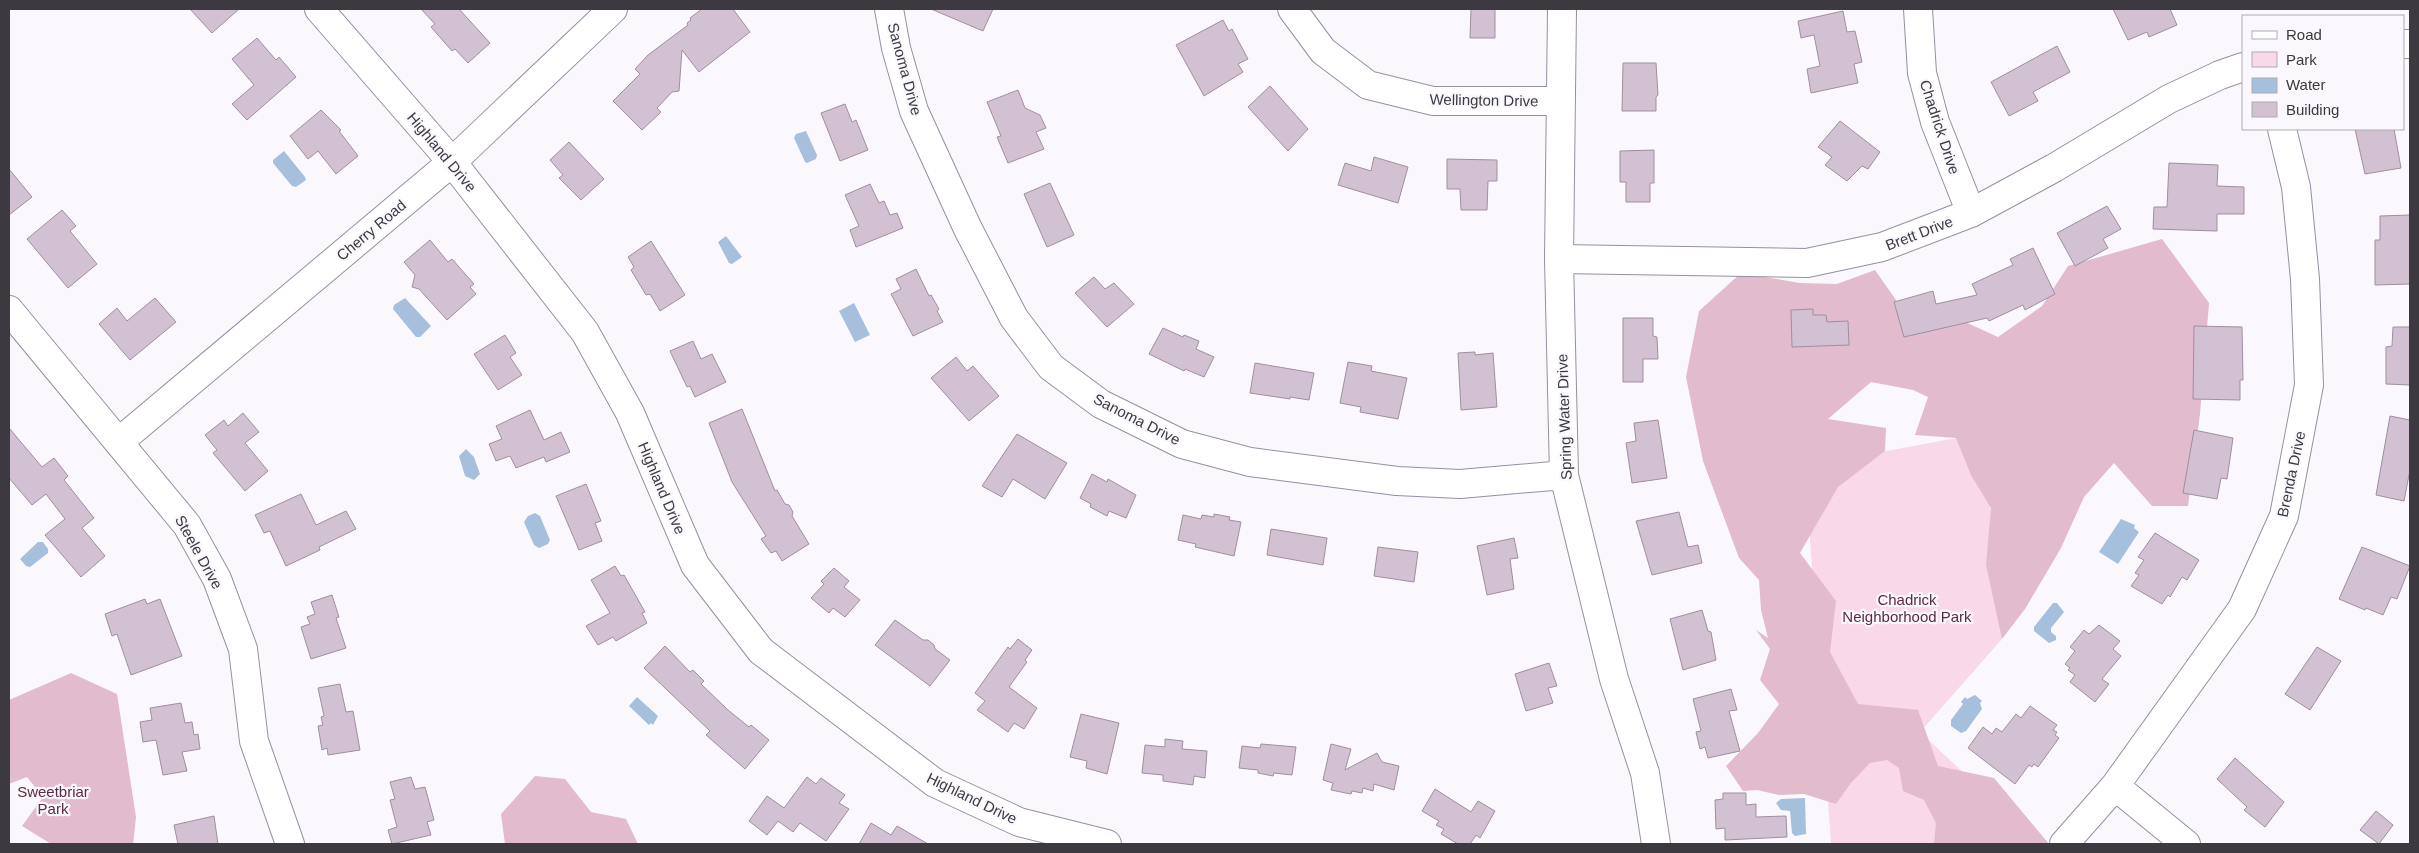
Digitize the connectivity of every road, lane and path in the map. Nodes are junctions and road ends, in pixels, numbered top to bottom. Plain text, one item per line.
1 (319, 9) edge
2 (613, 9) edge
3 (888, 9) edge
4 (1292, 9) edge
5 (1562, 9) edge
6 (1918, 9) edge
7 (2242, 67) edge
8 (1561, 101) junction
9 (2282, 130) edge
10 (452, 162) junction
11 (1970, 214) junction
12 (1559, 259) junction
13 (9, 310) edge
14 (120, 441) junction
15 (1564, 475) junction
16 (2115, 786) junction
17 (290, 844) edge
18 (1107, 844) edge
19 (1656, 844) edge
20 (2064, 844) edge
21 (2186, 844) edge

1 - 10 street, Highland Drive
2 - 10 street, Cherry Road
3 - 15 street, Sanoma Drive
4 - 8 street, Wellington Drive
5 - 8 street, Spring Water Drive
6 - 11 street, Chadrick Drive
7 - 11 street, Brett Drive
8 - 12 street, Spring Water Drive
9 - 16 street, Brenda Drive
10 - 14 street, Cherry Road
10 - 18 street, Highland Drive
11 - 12 street, Brett Drive
12 - 15 street, Spring Water Drive
13 - 14 street, Steele Drive
14 - 17 street, Steele Drive
15 - 19 street, Spring Water Drive
16 - 20 street, Brenda Drive
16 - 21 street

